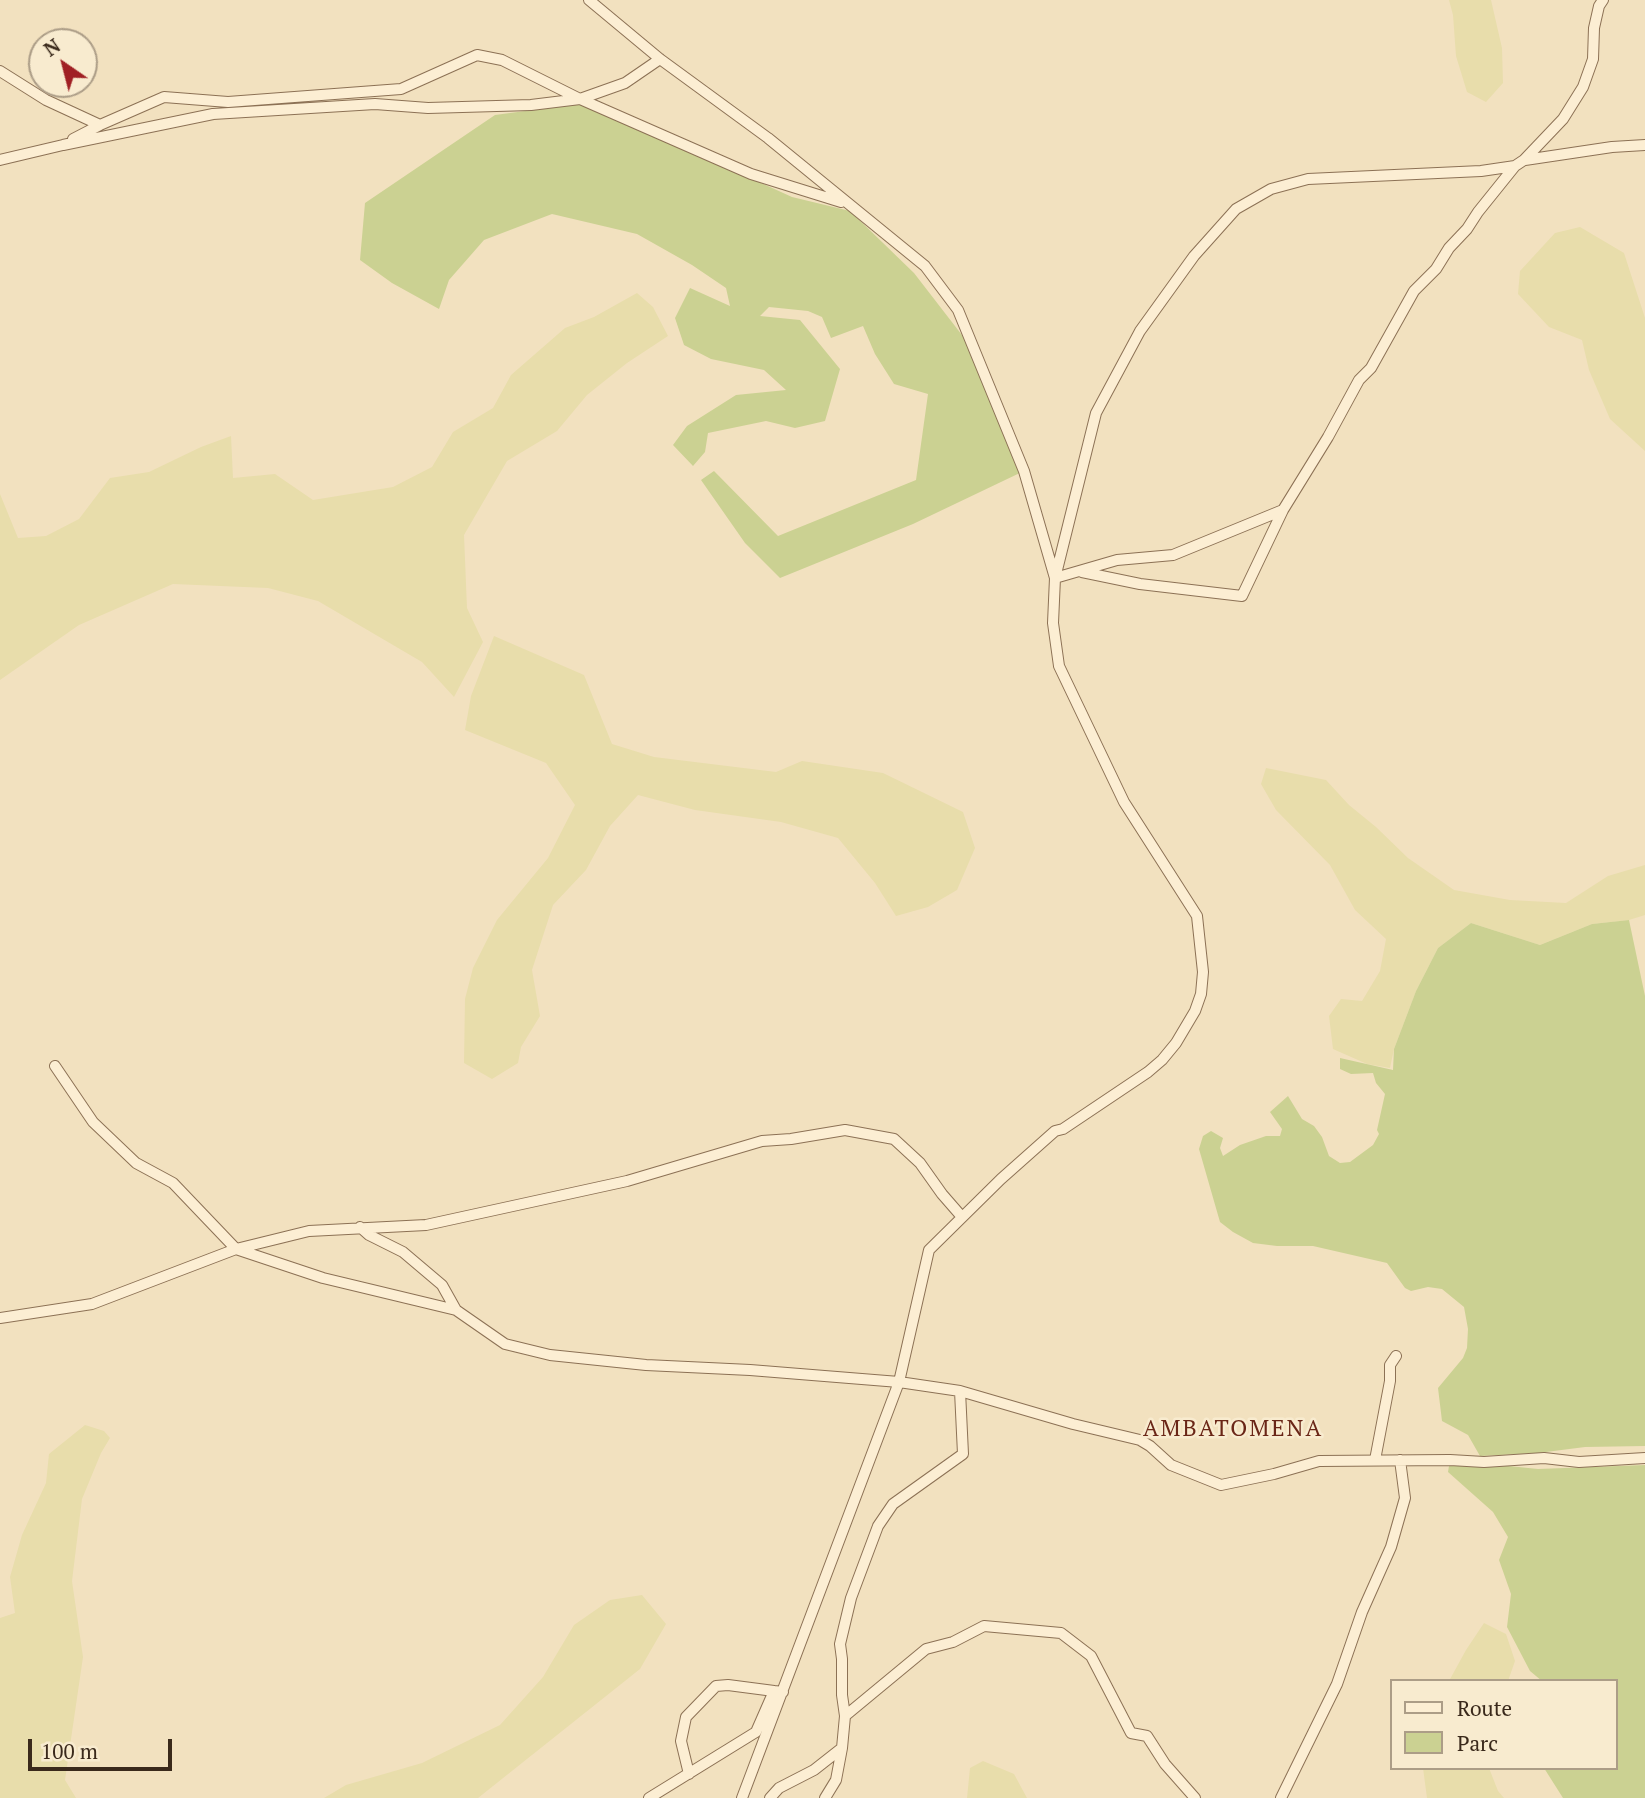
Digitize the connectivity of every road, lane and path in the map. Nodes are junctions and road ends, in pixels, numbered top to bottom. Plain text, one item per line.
1 (589, 0) edge
2 (1603, 0) edge
3 (660, 59) junction
4 (0, 71) edge
5 (580, 99) junction
6 (100, 125) junction
7 (63, 145) junction
8 (1645, 145) edge
9 (0, 160) edge
10 (1520, 163) junction
11 (848, 205) junction
12 (1283, 510) junction
13 (1078, 571) junction
14 (1055, 578) junction
15 (55, 1066) dead end
16 (962, 1217) junction
17 (360, 1227) junction
18 (236, 1249) junction
19 (456, 1310) junction
20 (0, 1318) edge
21 (1396, 1356) dead end
22 (899, 1382) junction
23 (960, 1391) junction
24 (1645, 1458) edge
25 (1375, 1460) junction
26 (1400, 1460) junction
27 (778, 1692) junction
28 (845, 1716) junction
29 (842, 1748) junction
30 (689, 1774) junction
31 (649, 1798) edge
32 (742, 1798) edge
33 (770, 1798) edge
34 (825, 1798) edge
35 (1195, 1798) edge
36 (1281, 1798) edge

1 - 3 street
2 - 10 street
3 - 5 street
3 - 11 street
4 - 6 street
5 - 6 street
5 - 7 street
5 - 11 street
6 - 7 street
7 - 9 street
8 - 10 street
10 - 12 street
10 - 14 street
11 - 14 street
12 - 13 street
12 - 13 street
13 - 14 street
14 - 16 street
15 - 18 street
16 - 17 street
16 - 22 street
17 - 18 street
17 - 19 street
18 - 19 street
18 - 20 street
19 - 22 street
21 - 25 street
22 - 23 street
22 - 27 street
23 - 25 street
23 - 28 street
24 - 26 street
25 - 26 street
26 - 36 street
27 - 30 street
27 - 30 street
27 - 32 street
28 - 29 street
28 - 35 street
29 - 33 street
29 - 34 street
30 - 31 street

